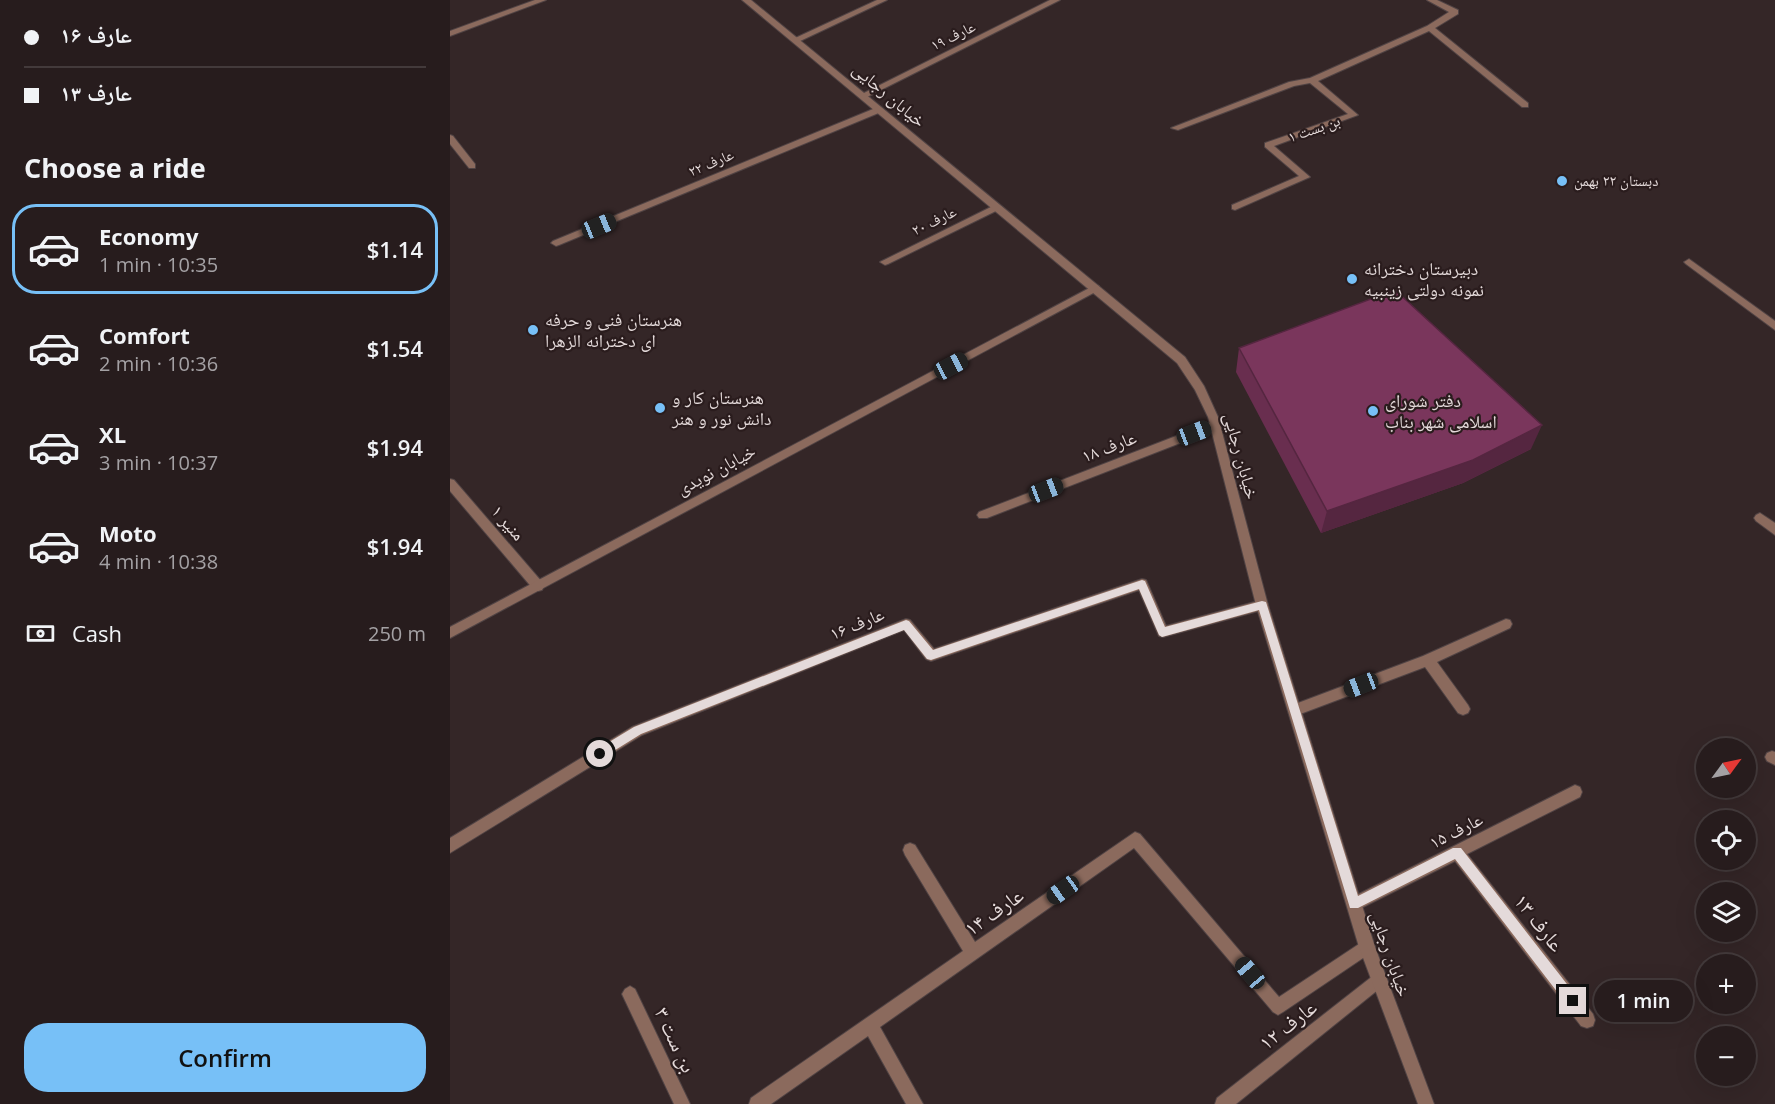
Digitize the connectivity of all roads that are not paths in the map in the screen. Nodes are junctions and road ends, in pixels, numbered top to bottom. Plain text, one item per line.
1 (542, 0) edge
2 (746, 0) edge
3 (883, 0) edge
4 (1056, 0) edge
5 (1431, 0) edge
6 (1431, 28) junction
7 (450, 34) edge
8 (795, 40) junction
9 (1312, 80) junction
10 (862, 96) junction
11 (1525, 105) dead end
12 (878, 110) junction
13 (1175, 128) dead end
14 (450, 138) edge
15 (472, 166) dead end
16 (997, 207) junction
17 (1235, 207) dead end
18 (556, 243) dead end
19 (885, 262) dead end
20 (1689, 262) dead end
21 (1095, 288) junction
22 (1775, 326) edge
23 (1215, 425) junction
24 (450, 483) edge
25 (983, 515) dead end
26 (1760, 518) dead end
27 (1775, 530) edge
28 (538, 586) junction
29 (1262, 605) junction
30 (1506, 624) dead end
31 (450, 633) edge
32 (1428, 660) junction
33 (1463, 709) dead end
34 (1294, 710) junction
35 (1575, 792) dead end
36 (450, 846) edge
37 (910, 850) dead end
38 (1457, 852) junction
39 (1354, 904) junction
40 (1367, 947) junction
41 (973, 953) junction
42 (1380, 980) junction
43 (630, 994) dead end
44 (1587, 1020) dead end
45 (870, 1024) junction
46 (682, 1104) edge
47 (757, 1104) edge
48 (915, 1104) edge
49 (1223, 1104) edge
50 (1426, 1104) edge

1 - 7 street
2 - 8 street, خیابان رجایی
3 - 8 street
4 - 10 street, عارف ۱۹
5 - 6 street
6 - 9 street
6 - 11 street
8 - 10 street, خیابان رجایی
9 - 13 street
9 - 17 street, بن بست ۱
10 - 12 street, خیابان رجایی
12 - 16 street, خیابان رجایی
12 - 18 street, عارف ۲۲
14 - 15 street
16 - 19 street, عارف ۲۰
16 - 21 street, خیابان رجایی
20 - 22 street
21 - 23 street, خیابان رجایی
21 - 28 street, خیابان نویدی
23 - 25 street, عارف ۱۸
23 - 29 street, خیابان رجایی
24 - 28 street, منیر ۱
26 - 27 street
28 - 31 street, خیابان نویدی
29 - 34 street, خیابان رجایی
29 - 36 street, عارف ۱۶
30 - 32 street
32 - 33 street
32 - 34 street
34 - 39 street, خیابان رجایی
35 - 38 street, عارف ۱۵
37 - 41 street
38 - 39 street, عارف ۱۵
38 - 44 street, عارف ۱۳
39 - 40 street, خیابان رجایی
40 - 41 street, عارف ۱۴
40 - 42 street, خیابان رجایی
41 - 45 street, عارف ۱۴
42 - 49 street, عارف ۱۲
42 - 50 street, خیابان رجایی
43 - 46 street, بن ست ۳
45 - 47 street, عارف ۱۴
45 - 48 street

